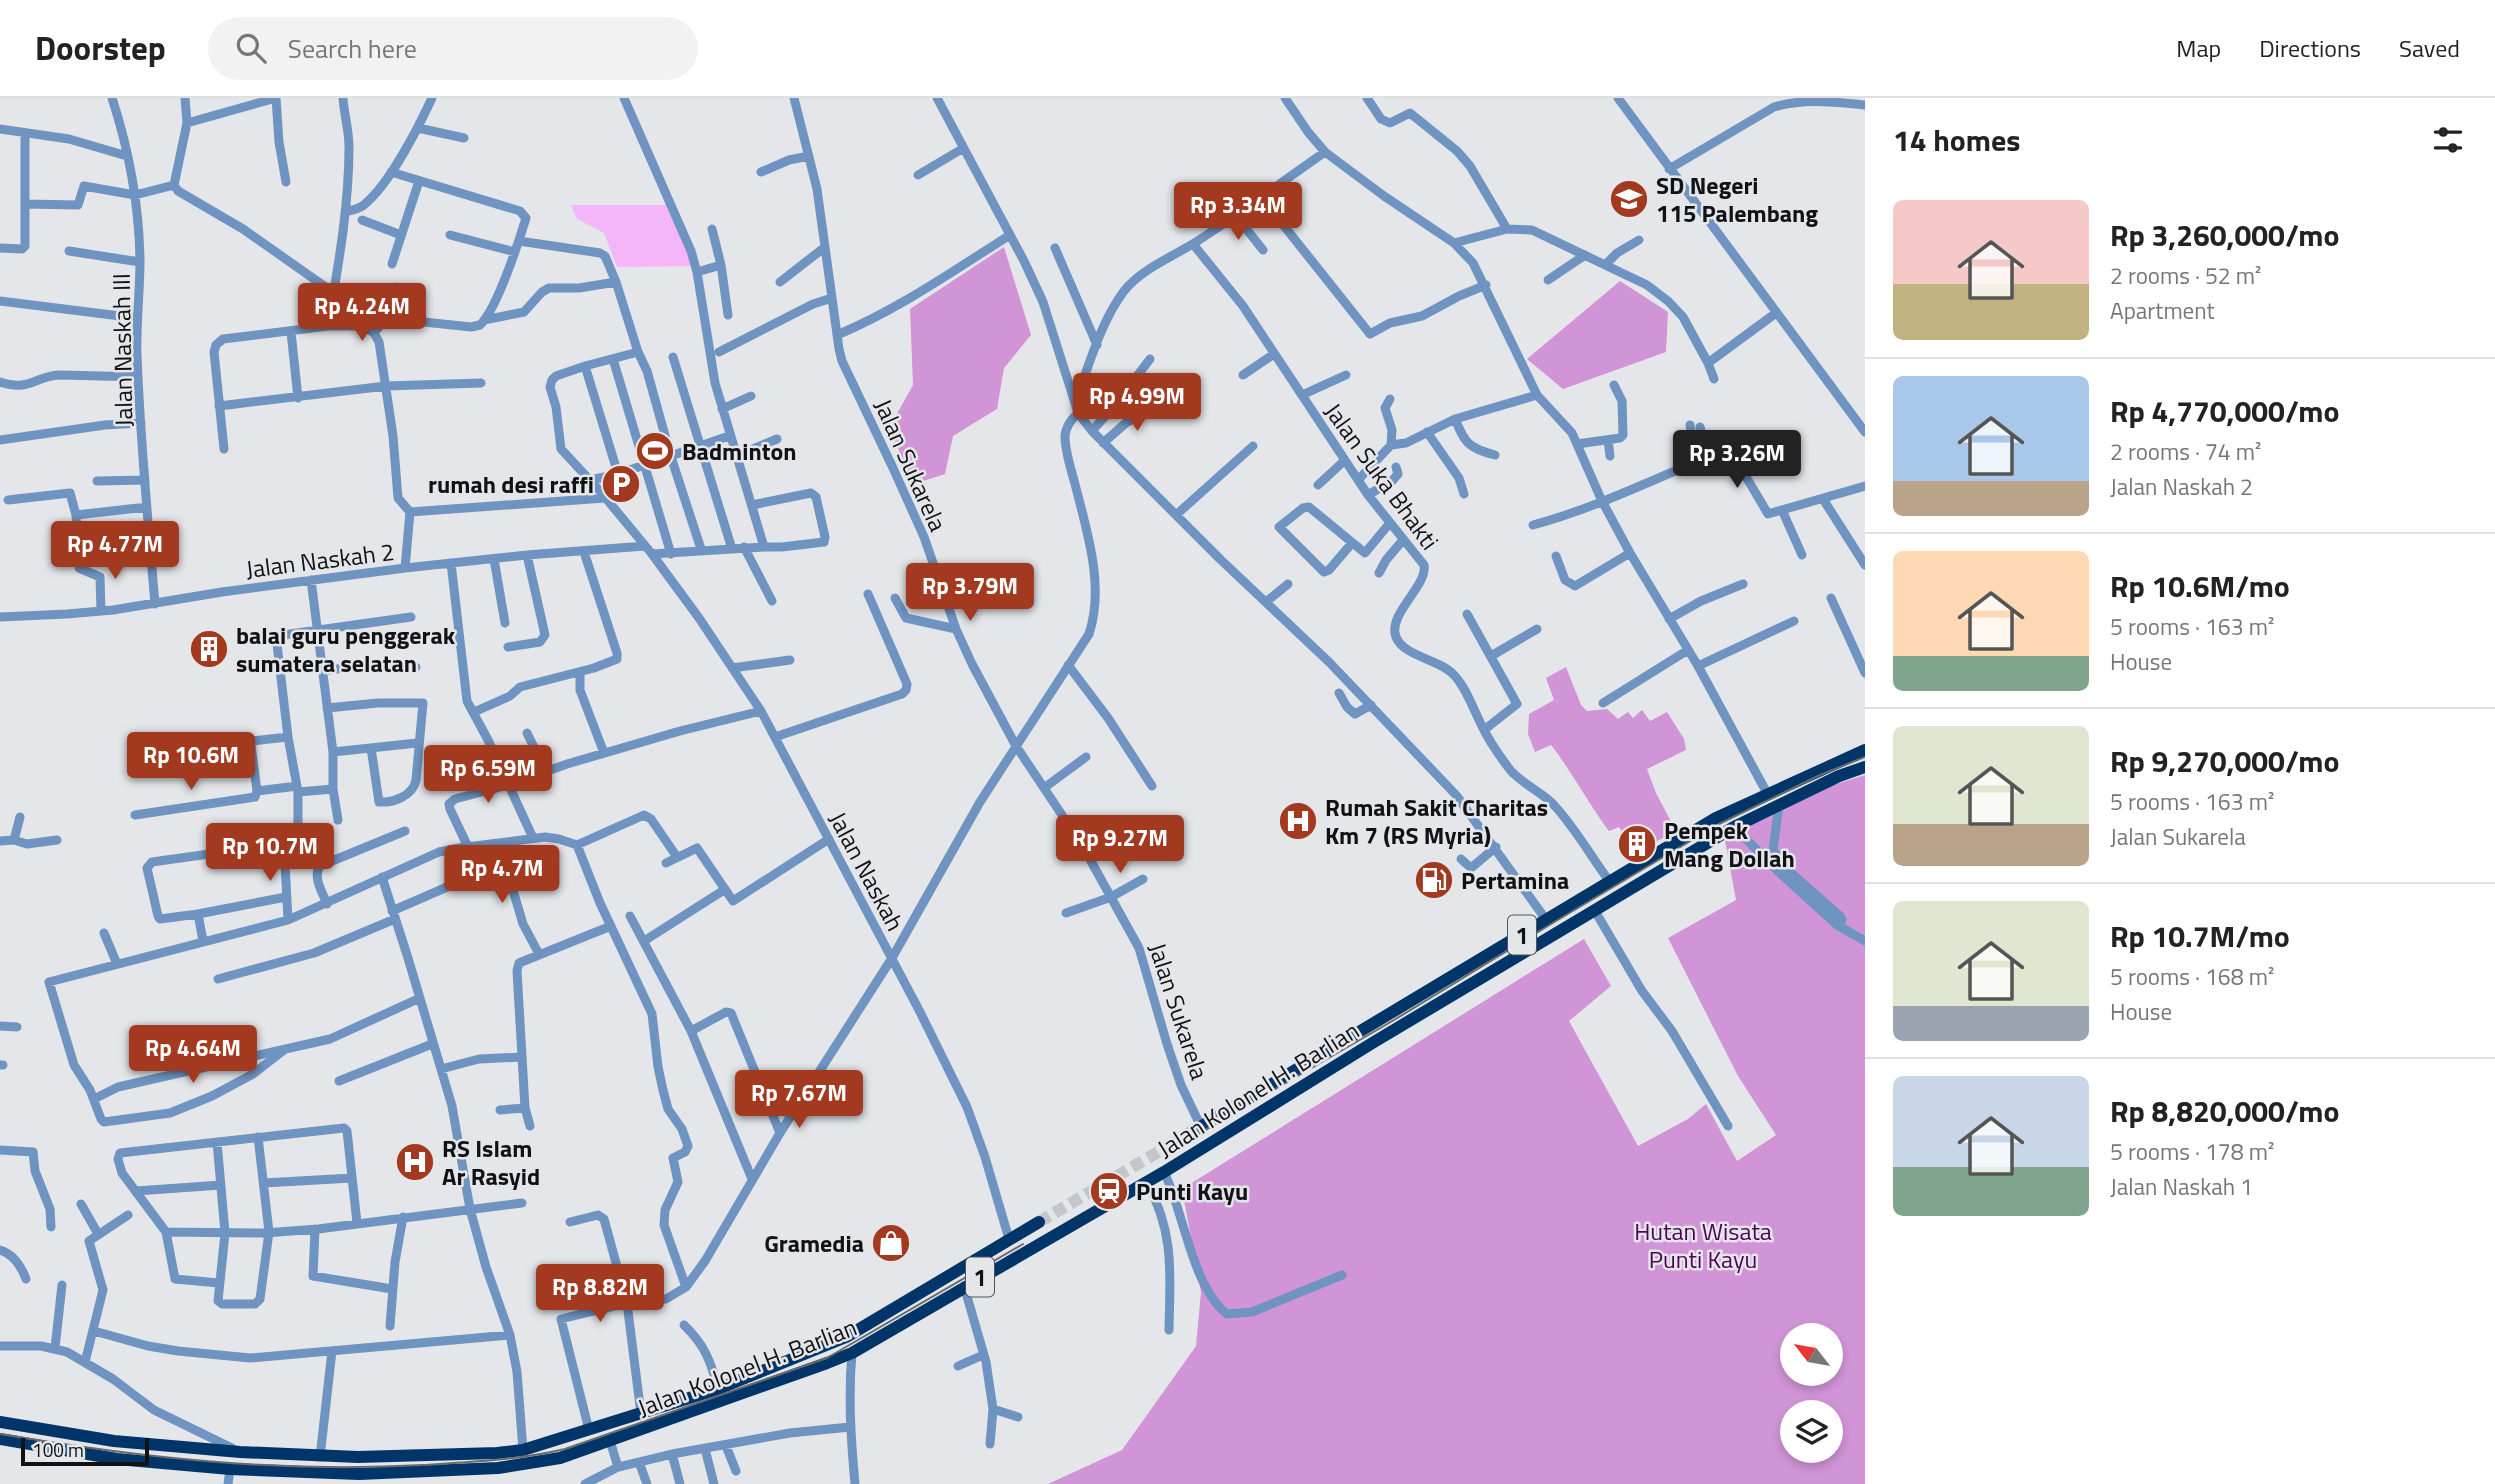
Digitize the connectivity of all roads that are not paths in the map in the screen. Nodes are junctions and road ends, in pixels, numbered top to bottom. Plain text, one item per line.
1 (112, 98) edge
2 (185, 98) edge
3 (276, 98) edge
4 (343, 98) edge
5 (432, 98) edge
6 (624, 98) edge
7 (794, 98) edge
8 (937, 98) edge
9 (1285, 98) edge
10 (1367, 98) edge
11 (1618, 98) edge
12 (259, 100) edge
13 (1863, 102) edge
14 (1775, 103) edge
15 (187, 122) junction
16 (418, 128) junction
17 (0, 129) edge
18 (25, 133) junction
19 (464, 138) dead end
20 (962, 149) junction
21 (1325, 152) junction
22 (127, 156) junction
23 (809, 156) junction
24 (1669, 169) junction
25 (391, 172) junction
26 (761, 172) dead end
27 (918, 175) dead end
28 (419, 181) junction
29 (286, 182) dead end
30 (174, 185) junction
31 (135, 195) junction
32 (1261, 197) junction
33 (26, 204) junction
34 (345, 212) junction
35 (1236, 216) junction
36 (362, 220) dead end
37 (712, 229) dead end
38 (1507, 229) junction
39 (401, 235) junction
40 (450, 235) dead end
41 (1010, 235) junction
42 (1639, 240) dead end
43 (519, 241) junction
44 (1454, 243) junction
45 (1193, 244) junction
46 (825, 247) junction
47 (0, 248) edge
48 (1055, 248) dead end
49 (1263, 250) dead end
50 (69, 251) dead end
51 (515, 252) junction
52 (1585, 255) junction
53 (140, 262) junction
54 (392, 264) dead end
55 (721, 265) junction
56 (1605, 265) junction
57 (697, 272) junction
58 (1548, 280) dead end
59 (616, 282) junction
60 (780, 282) dead end
61 (1486, 285) junction
62 (395, 287) dead end
63 (334, 293) junction
64 (832, 298) junction
65 (0, 301) edge
66 (1776, 313) junction
67 (728, 315) dead end
68 (136, 318) junction
69 (386, 318) junction
70 (484, 320) junction
71 (328, 326) junction
72 (291, 332) junction
73 (374, 333) junction
74 (837, 335) junction
75 (1097, 345) junction
76 (638, 352) junction
77 (719, 352) dead end
78 (1273, 354) junction
79 (673, 357) dead end
80 (613, 359) junction
81 (1150, 359) dead end
82 (1708, 363) junction
83 (585, 366) junction
84 (1243, 375) dead end
85 (1346, 375) dead end
86 (138, 376) junction
87 (1714, 379) dead end
88 (0, 382) edge
89 (481, 383) dead end
90 (1614, 385) dead end
91 (386, 386) junction
92 (1537, 395) junction
93 (751, 396) dead end
94 (1302, 396) junction
95 (298, 398) junction
96 (1390, 399) dead end
97 (219, 406) junction
98 (1077, 408) junction
99 (1161, 408) dead end
100 (722, 409) junction
101 (1455, 419) junction
102 (141, 423) junction
103 (1092, 431) junction
104 (1427, 432) junction
105 (1865, 432) edge
106 (729, 436) junction
107 (778, 439) dead end
108 (0, 440) edge
109 (1608, 440) junction
110 (1104, 443) junction
111 (1577, 444) junction
112 (1391, 445) junction
113 (1253, 446) dead end
114 (700, 447) junction
115 (224, 449) dead end
116 (1707, 454) junction
117 (1494, 455) dead end
118 (736, 456) junction
119 (1610, 456) dead end
120 (671, 457) junction
121 (1345, 461) junction
122 (1696, 462) junction
123 (644, 465) junction
124 (1396, 467) dead end
125 (618, 474) junction
126 (145, 480) junction
127 (591, 480) junction
128 (1359, 480) junction
129 (97, 481) dead end
130 (1318, 485) dead end
131 (1865, 486) edge
132 (1464, 494) dead end
133 (1368, 495) junction
134 (605, 498) junction
135 (1823, 499) junction
136 (8, 500) dead end
137 (1602, 501) junction
138 (752, 505) junction
139 (146, 507) junction
140 (1782, 510) junction
141 (410, 512) junction
142 (76, 515) junction
143 (1176, 515) junction
144 (1389, 524) junction
145 (1533, 525) dead end
146 (1403, 540) junction
147 (1352, 543) junction
148 (645, 546) junction
149 (744, 547) junction
150 (764, 547) junction
151 (732, 549) junction
152 (701, 550) junction
153 (584, 552) junction
154 (1630, 553) junction
155 (652, 554) junction
156 (671, 554) junction
157 (527, 555) junction
158 (1802, 555) dead end
159 (1556, 556) dead end
160 (494, 559) junction
161 (451, 563) junction
162 (1865, 565) edge
163 (405, 568) junction
164 (1379, 573) dead end
165 (311, 580) junction
166 (1288, 584) dead end
167 (1742, 584) dead end
168 (868, 594) dead end
169 (895, 598) dead end
170 (1831, 598) dead end
171 (772, 601) dead end
172 (1266, 602) junction
173 (155, 604) junction
174 (101, 611) junction
175 (1467, 614) dead end
176 (0, 617) edge
177 (411, 617) dead end
178 (1669, 618) junction
179 (1794, 621) dead end
180 (505, 623) dead end
181 (956, 629) junction
182 (1537, 629) dead end
183 (317, 631) junction
184 (276, 636) junction
185 (258, 637) dead end
186 (508, 647) dead end
187 (1688, 650) junction
188 (1491, 656) junction
189 (790, 660) dead end
190 (1068, 665) junction
191 (1698, 666) junction
192 (416, 667) dead end
193 (733, 668) junction
194 (322, 671) junction
195 (580, 672) junction
196 (1865, 673) edge
197 (1339, 693) dead end
198 (1603, 703) dead end
199 (1371, 705) junction
200 (327, 708) junction
201 (761, 711) junction
202 (474, 712) junction
203 (1484, 730) junction
204 (527, 733) dead end
205 (288, 737) junction
206 (775, 737) junction
207 (417, 743) junction
208 (1016, 746) junction
209 (371, 748) junction
210 (1865, 750) edge
211 (333, 752) junction
212 (604, 753) junction
213 (1086, 757) dead end
214 (1865, 767) edge
215 (546, 772) junction
216 (508, 785) junction
217 (1152, 786) dead end
218 (1044, 788) junction
219 (297, 789) junction
220 (333, 789) junction
221 (257, 791) junction
222 (1767, 793) junction
223 (1779, 805) junction
224 (135, 815) dead end
225 (20, 817) dead end
226 (338, 820) dead end
227 (1734, 827) junction
228 (405, 831) dead end
229 (533, 838) junction
230 (829, 839) junction
231 (57, 840) dead end
232 (0, 841) edge
233 (14, 841) junction
234 (499, 843) junction
235 (284, 844) junction
236 (578, 845) junction
237 (468, 847) junction
238 (1496, 848) junction
239 (1769, 853) junction
240 (677, 857) junction
241 (1461, 859) dead end
242 (666, 863) dead end
243 (382, 877) junction
244 (470, 877) dead end
245 (1143, 879) dead end
246 (1610, 882) junction
247 (724, 890) junction
248 (286, 897) junction
249 (1111, 897) junction
250 (327, 904) junction
251 (1595, 911) junction
252 (198, 914) junction
253 (1066, 914) dead end
254 (394, 915) junction
255 (630, 916) dead end
256 (288, 920) junction
257 (1547, 920) junction
258 (611, 926) junction
259 (104, 933) dead end
260 (203, 941) junction
261 (643, 941) junction
262 (1865, 941) edge
263 (539, 954) junction
264 (892, 958) junction
265 (117, 964) junction
266 (218, 979) dead end
267 (420, 998) junction
268 (0, 1026) edge
269 (17, 1027) dead end
270 (691, 1031) junction
271 (432, 1044) junction
272 (284, 1050) junction
273 (522, 1057) junction
274 (441, 1069) junction
275 (340, 1081) dead end
276 (94, 1099) junction
277 (526, 1108) junction
278 (500, 1110) dead end
279 (530, 1126) dead end
280 (1728, 1126) dead end
281 (1201, 1127) junction
282 (780, 1133) junction
283 (1186, 1135) tunnel mouth
284 (258, 1137) junction
285 (217, 1142) junction
286 (0, 1150) edge
287 (1164, 1172) junction
288 (352, 1178) junction
289 (752, 1179) junction
290 (1147, 1182) junction
291 (264, 1183) junction
292 (221, 1185) junction
293 (136, 1191) junction
294 (522, 1203) dead end
295 (81, 1204) dead end
296 (470, 1209) junction
297 (128, 1215) dead end
298 (403, 1217) junction
299 (570, 1222) dead end
300 (1039, 1222) tunnel mouth
301 (357, 1223) junction
302 (51, 1227) dead end
303 (315, 1229) junction
304 (166, 1232) junction
305 (270, 1232) junction
306 (225, 1233) junction
307 (98, 1234) junction
308 (1009, 1238) junction
309 (0, 1250) edge
310 (1342, 1275) dead end
311 (26, 1279) dead end
312 (219, 1283) junction
313 (62, 1285) dead end
314 (964, 1286) junction
315 (686, 1287) junction
316 (393, 1289) junction
317 (627, 1303) junction
318 (684, 1325) dead end
319 (1169, 1325) dead end
320 (390, 1326) dead end
321 (94, 1331) junction
322 (510, 1335) junction
323 (0, 1346) edge
324 (55, 1348) junction
325 (332, 1351) junction
326 (852, 1353) junction
327 (983, 1355) junction
328 (85, 1362) junction
329 (958, 1366) dead end
330 (718, 1389) junction
331 (993, 1409) junction
332 (641, 1414) junction
333 (1018, 1417) dead end
334 (0, 1422) edge
335 (850, 1427) junction
336 (589, 1430) junction
337 (75, 1435) junction
338 (0, 1439) edge
339 (610, 1441) junction
340 (990, 1444) dead end
341 (726, 1446) junction
342 (705, 1449) junction
343 (523, 1450) junction
344 (72, 1451) junction
345 (240, 1452) junction
346 (671, 1454) junction
347 (320, 1457) junction
348 (639, 1462) junction
349 (618, 1467) junction
350 (230, 1469) junction
351 (736, 1471) dead end
352 (419, 1477) edge
353 (359, 1479) edge
354 (590, 1483) edge
355 (228, 1484) edge
356 (647, 1484) edge
357 (680, 1484) edge
358 (714, 1484) edge
359 (855, 1484) edge

1 - 22 street, Jalan Naskah III
2 - 15 street
3 - 12 street
3 - 29 street
4 - 34 street
5 - 16 street
6 - 57 street
7 - 23 street, Jalan Sukarela
8 - 20 street
9 - 21 street
10 - 38 street
11 - 24 street
12 - 15 street
13 - 14 street
14 - 24 street
15 - 30 street
16 - 19 street
16 - 25 street
17 - 18 street
18 - 22 street
18 - 33 street
20 - 27 street
20 - 41 street
21 - 32 street
21 - 44 street
22 - 31 street, Jalan Naskah III
23 - 26 street
23 - 46 street, Jalan Sukarela
24 - 66 street
25 - 28 street
25 - 34 street
28 - 39 street
28 - 43 street
30 - 31 street
30 - 63 street
31 - 33 street
31 - 53 street, Jalan Naskah III
32 - 35 street
32 - 61 street
33 - 47 street
34 - 63 street
35 - 45 street
35 - 49 street
36 - 39 street
37 - 55 street
38 - 44 street
38 - 52 street
39 - 54 street
40 - 51 street
41 - 74 street
41 - 98 street
42 - 56 street
43 - 51 street
43 - 59 street
44 - 61 street
45 - 75 street
45 - 78 street, Jalan Suka Bhakti
46 - 60 street
46 - 64 street, Jalan Sukarela
48 - 75 street
50 - 53 street
51 - 70 street
52 - 56 street
52 - 58 street
53 - 68 street, Jalan Naskah III
55 - 57 street
55 - 67 street
56 - 82 street
57 - 100 street
59 - 70 street
59 - 76 street
61 - 92 street
62 - 69 street
63 - 71 street
64 - 74 street, Jalan Sukarela
64 - 77 street
65 - 68 street
66 - 82 street
66 - 105 street
68 - 86 street, Jalan Naskah III
69 - 70 street
69 - 73 street
71 - 72 street
71 - 73 street
72 - 95 street
72 - 97 street
73 - 91 street
74 - 181 street, Jalan Sukarela
75 - 98 street
76 - 80 street
76 - 120 street
78 - 84 street
78 - 94 street, Jalan Suka Bhakti
79 - 114 street
80 - 83 street
80 - 123 street
81 - 103 street
82 - 87 street
83 - 125 street
83 - 127 street, Jalan Naskah
85 - 94 street
86 - 88 street
86 - 102 street, Jalan Naskah III
89 - 91 street
90 - 109 street
91 - 95 street
91 - 141 street
92 - 101 street
92 - 111 street
93 - 100 street
94 - 121 street, Jalan Suka Bhakti
95 - 97 street
96 - 112 street
97 - 115 street
98 - 103 street
98 - 190 street
99 - 110 street
100 - 106 street
101 - 104 street
101 - 117 street
102 - 108 street
102 - 126 street, Jalan Naskah III
103 - 110 street
104 - 112 street
104 - 132 street
106 - 114 street
106 - 118 street
107 - 118 street
109 - 111 street
109 - 119 street
110 - 143 street
111 - 137 street
112 - 128 street
113 - 143 street
114 - 120 street
114 - 151 street
116 - 122 street
116 - 122 street
116 - 140 street
118 - 138 street
120 - 123 street
120 - 152 street
121 - 128 street, Jalan Suka Bhakti
121 - 130 street
122 - 137 street
123 - 125 street
123 - 156 street
124 - 133 street
125 - 127 street
126 - 129 street
126 - 139 street, Jalan Naskah III
127 - 134 street, Jalan Naskah
128 - 133 street, Jalan Suka Bhakti
131 - 135 street
133 - 144 street, Jalan Suka Bhakti
134 - 141 street
134 - 148 street, Jalan Naskah
135 - 140 street
135 - 162 street
136 - 142 street
137 - 145 street
137 - 154 street
138 - 150 street
138 - 150 street
139 - 142 street
139 - 173 street, Jalan Naskah III
140 - 158 street
141 - 163 street
142 - 174 street
143 - 172 street
144 - 146 street, Jalan Suka Bhakti
144 - 147 street
146 - 164 street
146 - 203 street, Jalan Suka Bhakti
147 - 147 street
148 - 153 street, Jalan Naskah 2
148 - 155 street, Jalan Naskah
149 - 150 street
149 - 151 street
149 - 171 street
151 - 152 street
152 - 156 street
153 - 157 street, Jalan Naskah 2
153 - 195 street
154 - 159 street
154 - 178 street
155 - 156 street
155 - 193 street, Jalan Naskah
157 - 160 street, Jalan Naskah 2
157 - 186 street
160 - 161 street, Jalan Naskah 2
160 - 180 street
161 - 163 street, Jalan Naskah 2
161 - 202 street
163 - 165 street, Jalan Naskah 2
165 - 173 street, Jalan Naskah 2
165 - 183 street
166 - 172 street
167 - 178 street
168 - 206 street
169 - 181 street
170 - 196 street
172 - 199 street
173 - 174 street, Jalan Naskah 2
174 - 176 street, Jalan Naskah 2
175 - 188 street
177 - 183 street
178 - 187 street
179 - 191 street
181 - 208 street, Jalan Sukarela
182 - 188 street
183 - 184 street
183 - 194 street
184 - 185 street
184 - 205 street
187 - 191 street
187 - 198 street
188 - 203 street
189 - 193 street
190 - 208 street
190 - 217 street
191 - 222 street
192 - 194 street
193 - 201 street, Jalan Naskah
194 - 200 street
195 - 202 street
195 - 212 street
197 - 199 street
199 - 238 street
200 - 207 street
200 - 211 street
201 - 206 street, Jalan Naskah
201 - 212 street
202 - 216 street
203 - 246 street, Jalan Suka Bhakti
204 - 215 street
205 - 219 street
205 - 221 street
206 - 230 street, Jalan Naskah
207 - 209 street
207 - 209 street
208 - 218 street, Jalan Sukarela
208 - 264 street
209 - 211 street
210 - 222 highway, Jalan Kolonel H. Barlian / 1
211 - 220 street
212 - 215 street
213 - 218 street
214 - 223 highway, Jalan Kolonel H. Barlian / 1
215 - 216 street
216 - 229 street
216 - 237 street
218 - 249 street, Jalan Sukarela
219 - 220 street
219 - 221 street
219 - 235 street
220 - 226 street
221 - 224 street
222 - 246 highway, Jalan Kolonel H. Barlian / 1
223 - 227 highway, Jalan Kolonel H. Barlian / 1
223 - 239 street
225 - 233 street
227 - 239 street
227 - 251 highway, Jalan Kolonel H. Barlian / 1
228 - 250 street
229 - 234 street
229 - 236 street
230 - 247 street
230 - 264 street, Jalan Naskah
231 - 233 street
232 - 233 street
234 - 237 street
234 - 263 street
235 - 248 street
235 - 252 street
236 - 240 street
236 - 258 street
237 - 243 street
238 - 241 street
238 - 257 street
239 - 262 street
240 - 242 street
240 - 247 street
243 - 250 street
243 - 254 street
244 - 254 street
245 - 249 street
246 - 257 highway, Jalan Kolonel H. Barlian / 1
247 - 261 street
248 - 252 street
248 - 256 street
249 - 253 street
249 - 281 street, Jalan Sukarela
250 - 256 street
251 - 280 street
251 - 287 highway, Jalan Kolonel H. Barlian / 1
252 - 260 street
254 - 266 street
254 - 267 street
255 - 261 street
256 - 260 street
257 - 281 highway, Jalan Kolonel H. Barlian / 1
258 - 263 street
258 - 315 street
259 - 265 street
260 - 265 street
261 - 270 street
263 - 273 street
264 - 282 street
264 - 308 street, Jalan Naskah
265 - 276 street
267 - 271 street
267 - 272 street
268 - 269 street
270 - 282 street
270 - 289 street
271 - 274 street
271 - 275 street
272 - 276 street
272 - 276 street
273 - 274 street
273 - 277 street
274 - 296 street
277 - 278 street
277 - 279 street
281 - 283 highway, Jalan Kolonel H. Barlian / 1
282 - 289 street
284 - 285 street
284 - 288 street
284 - 291 street
285 - 292 street
285 - 293 street
286 - 302 street
287 - 290 highway, Jalan Kolonel H. Barlian / 1
287 - 310 street
288 - 291 street
288 - 301 street
289 - 315 street
290 - 314 highway, Jalan Kolonel H. Barlian / 1
290 - 319 street
291 - 305 street
292 - 293 street
292 - 306 street
293 - 304 street
294 - 296 street
295 - 307 street
296 - 298 street
296 - 322 street
297 - 307 street
298 - 301 street
298 - 316 street
299 - 317 street
300 - 308 highway, 1
301 - 303 street
303 - 305 street
303 - 316 street
304 - 306 street
304 - 312 street
305 - 306 street
305 - 312 street
306 - 312 street
307 - 321 street
308 - 330 highway, 1
309 - 311 street
313 - 324 street
314 - 326 highway, Jalan Kolonel H. Barlian / 1
314 - 327 street
315 - 317 street
316 - 320 street
317 - 332 street
317 - 336 street
318 - 330 street
321 - 325 street
321 - 328 street
322 - 325 street
322 - 343 street
323 - 324 street
324 - 328 street
325 - 347 street
326 - 335 street
326 - 339 highway, Jalan Kolonel H. Barlian / 1
327 - 329 street
327 - 331 street
328 - 345 street
330 - 332 highway, 1
331 - 333 street
331 - 340 street
332 - 336 highway, 1
334 - 337 highway, 1
335 - 341 street
335 - 359 street
336 - 343 highway, 1
337 - 344 highway
337 - 345 highway, 1
338 - 344 highway, Jalan Kolonel H. Barlian / 1
339 - 349 street
339 - 352 highway, Jalan Kolonel H. Barlian / 1
341 - 342 street
341 - 351 street
342 - 346 street
342 - 358 street
343 - 347 highway, 1
344 - 350 highway, Jalan Kolonel H. Barlian / 1
345 - 347 highway, 1
346 - 348 street
346 - 357 street
348 - 349 street
348 - 356 street
349 - 354 street
350 - 353 highway, Jalan Kolonel H. Barlian / 1
350 - 355 street
352 - 353 highway, Jalan Kolonel H. Barlian / 1

